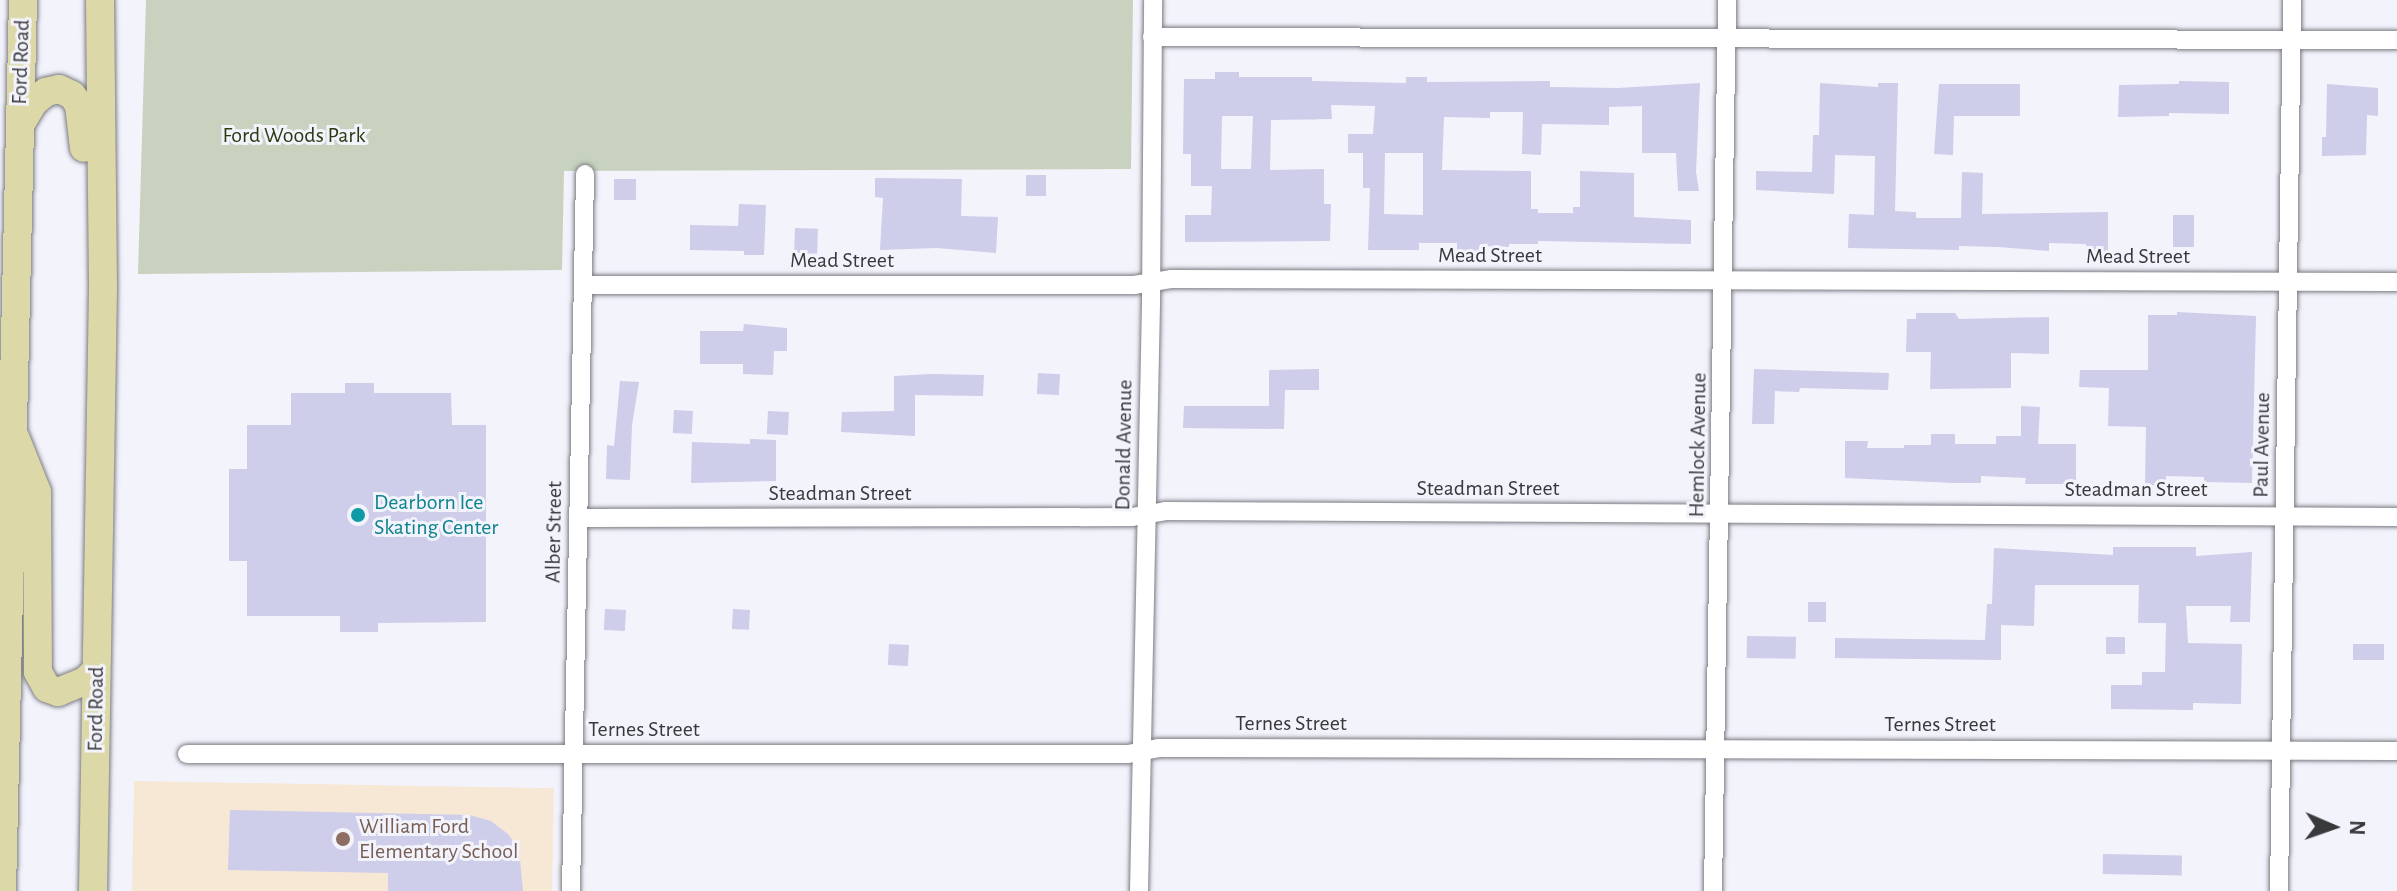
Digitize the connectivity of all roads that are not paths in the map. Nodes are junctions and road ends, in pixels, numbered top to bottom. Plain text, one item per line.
1 (23, 0) edge
2 (100, 0) edge
3 (1153, 0) edge
4 (1727, 0) edge
5 (2292, 0) edge
6 (1152, 37) junction
7 (1726, 38) junction
8 (2292, 39) junction
9 (2397, 40) edge
10 (20, 125) junction
11 (585, 174) dead end
12 (8, 276) edge
13 (1724, 280) junction
14 (1151, 282) junction
15 (2288, 282) junction
16 (2397, 282) edge
17 (583, 285) junction
18 (102, 335) junction
19 (13, 433) junction
20 (6, 509) edge
21 (1146, 514) junction
22 (1720, 514) junction
23 (2285, 515) junction
24 (2397, 517) edge
25 (579, 518) junction
26 (96, 671) junction
27 (4, 746) edge
28 (1716, 749) junction
29 (2281, 750) junction
30 (1141, 751) junction
31 (2397, 751) edge
32 (187, 754) dead end
33 (574, 754) junction
34 (2, 891) edge
35 (93, 891) edge
36 (571, 891) edge
37 (1139, 891) edge
38 (1713, 891) edge
39 (2279, 891) edge

1 - 10 main road, Ford Road
2 - 18 main road, Ford Road
3 - 6 street, Donald Avenue
4 - 7 street, Hemlock Avenue
5 - 8 street, Paul Avenue
6 - 7 street
6 - 14 street, Donald Avenue
7 - 8 street
7 - 13 street, Hemlock Avenue
8 - 9 street
8 - 15 street, Paul Avenue
10 - 12 main road, Ford Road
10 - 18 main road
11 - 17 street, Alber Street
12 - 19 main road, Ford Road
13 - 14 street, Mead Street
13 - 15 street, Mead Street
13 - 22 street, Hemlock Avenue
14 - 17 street, Mead Street
14 - 21 street, Donald Avenue
15 - 16 street, Mead Street
15 - 23 street, Paul Avenue
17 - 25 street, Alber Street
18 - 26 main road, Ford Road
19 - 20 main road, Ford Road
19 - 26 main road
20 - 27 main road, Ford Road
21 - 22 street, Steadman Street
21 - 25 street, Steadman Street
21 - 30 street, Donald Avenue
22 - 23 street, Steadman Street
22 - 28 street, Hemlock Avenue
23 - 24 street, Steadman Street
23 - 29 street, Paul Avenue
25 - 33 street, Alber Street
26 - 35 main road, Ford Road
27 - 34 main road, Ford Road
28 - 29 street, Ternes Street
28 - 30 street, Ternes Street
28 - 38 street, Hemlock Avenue
29 - 31 street, Ternes Street
29 - 39 street, Paul Avenue
30 - 33 street, Ternes Street
30 - 37 street, Donald Avenue
32 - 33 street, Ternes Street
33 - 36 street, Alber Street

